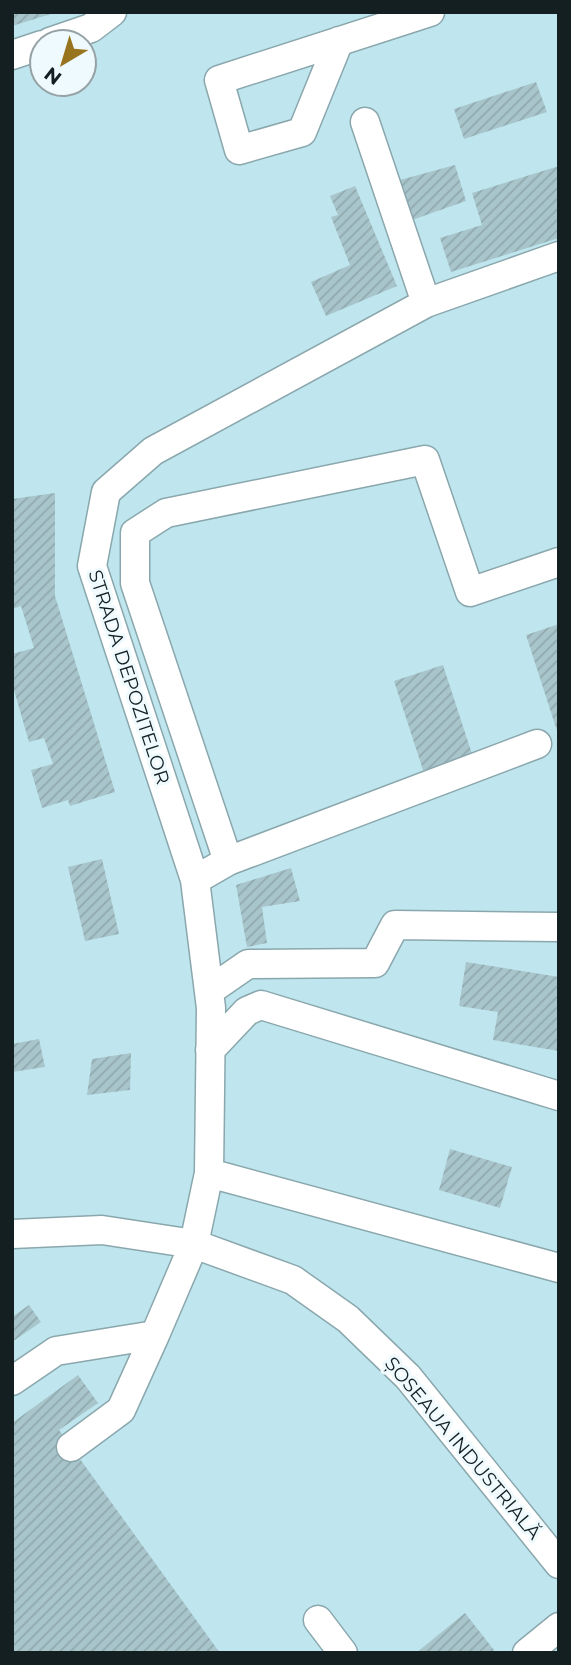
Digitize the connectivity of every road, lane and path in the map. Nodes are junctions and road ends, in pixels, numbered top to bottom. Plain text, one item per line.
1 (112, 12) edge
2 (430, 12) edge
3 (90, 28) edge
4 (339, 41) junction
5 (365, 122) dead end
6 (559, 256) edge
7 (426, 303) junction
8 (559, 562) edge
9 (537, 744) dead end
10 (228, 861) junction
11 (194, 880) junction
12 (559, 927) edge
13 (209, 991) junction
14 (211, 1050) junction
15 (559, 1096) edge
16 (209, 1173) junction
17 (12, 1234) edge
18 (194, 1244) junction
19 (559, 1268) edge
20 (155, 1335) junction
21 (12, 1381) edge
22 (71, 1447) dead end
23 (559, 1564) edge
24 (318, 1620) dead end
25 (559, 1628) edge
26 (343, 1653) edge
27 (527, 1653) edge

1 - 3 street
2 - 4 street
4 - 4 street
5 - 7 street
6 - 7 street, STRADA DEPOZITELOR
7 - 11 street, STRADA DEPOZITELOR
8 - 10 street
9 - 10 street
10 - 11 street
11 - 13 street, STRADA DEPOZITELOR
12 - 13 street
13 - 14 street, STRADA DEPOZITELOR
14 - 15 street
14 - 16 street, STRADA DEPOZITELOR
16 - 18 street, STRADA DEPOZITELOR
16 - 19 street
17 - 18 street, ȘOSEAUA INDUSTRIALĂ
18 - 20 street, STRADA DEPOZITELOR
18 - 23 street, ȘOSEAUA INDUSTRIALĂ
20 - 21 street
20 - 22 street, STRADA DEPOZITELOR
24 - 26 street
25 - 27 street

